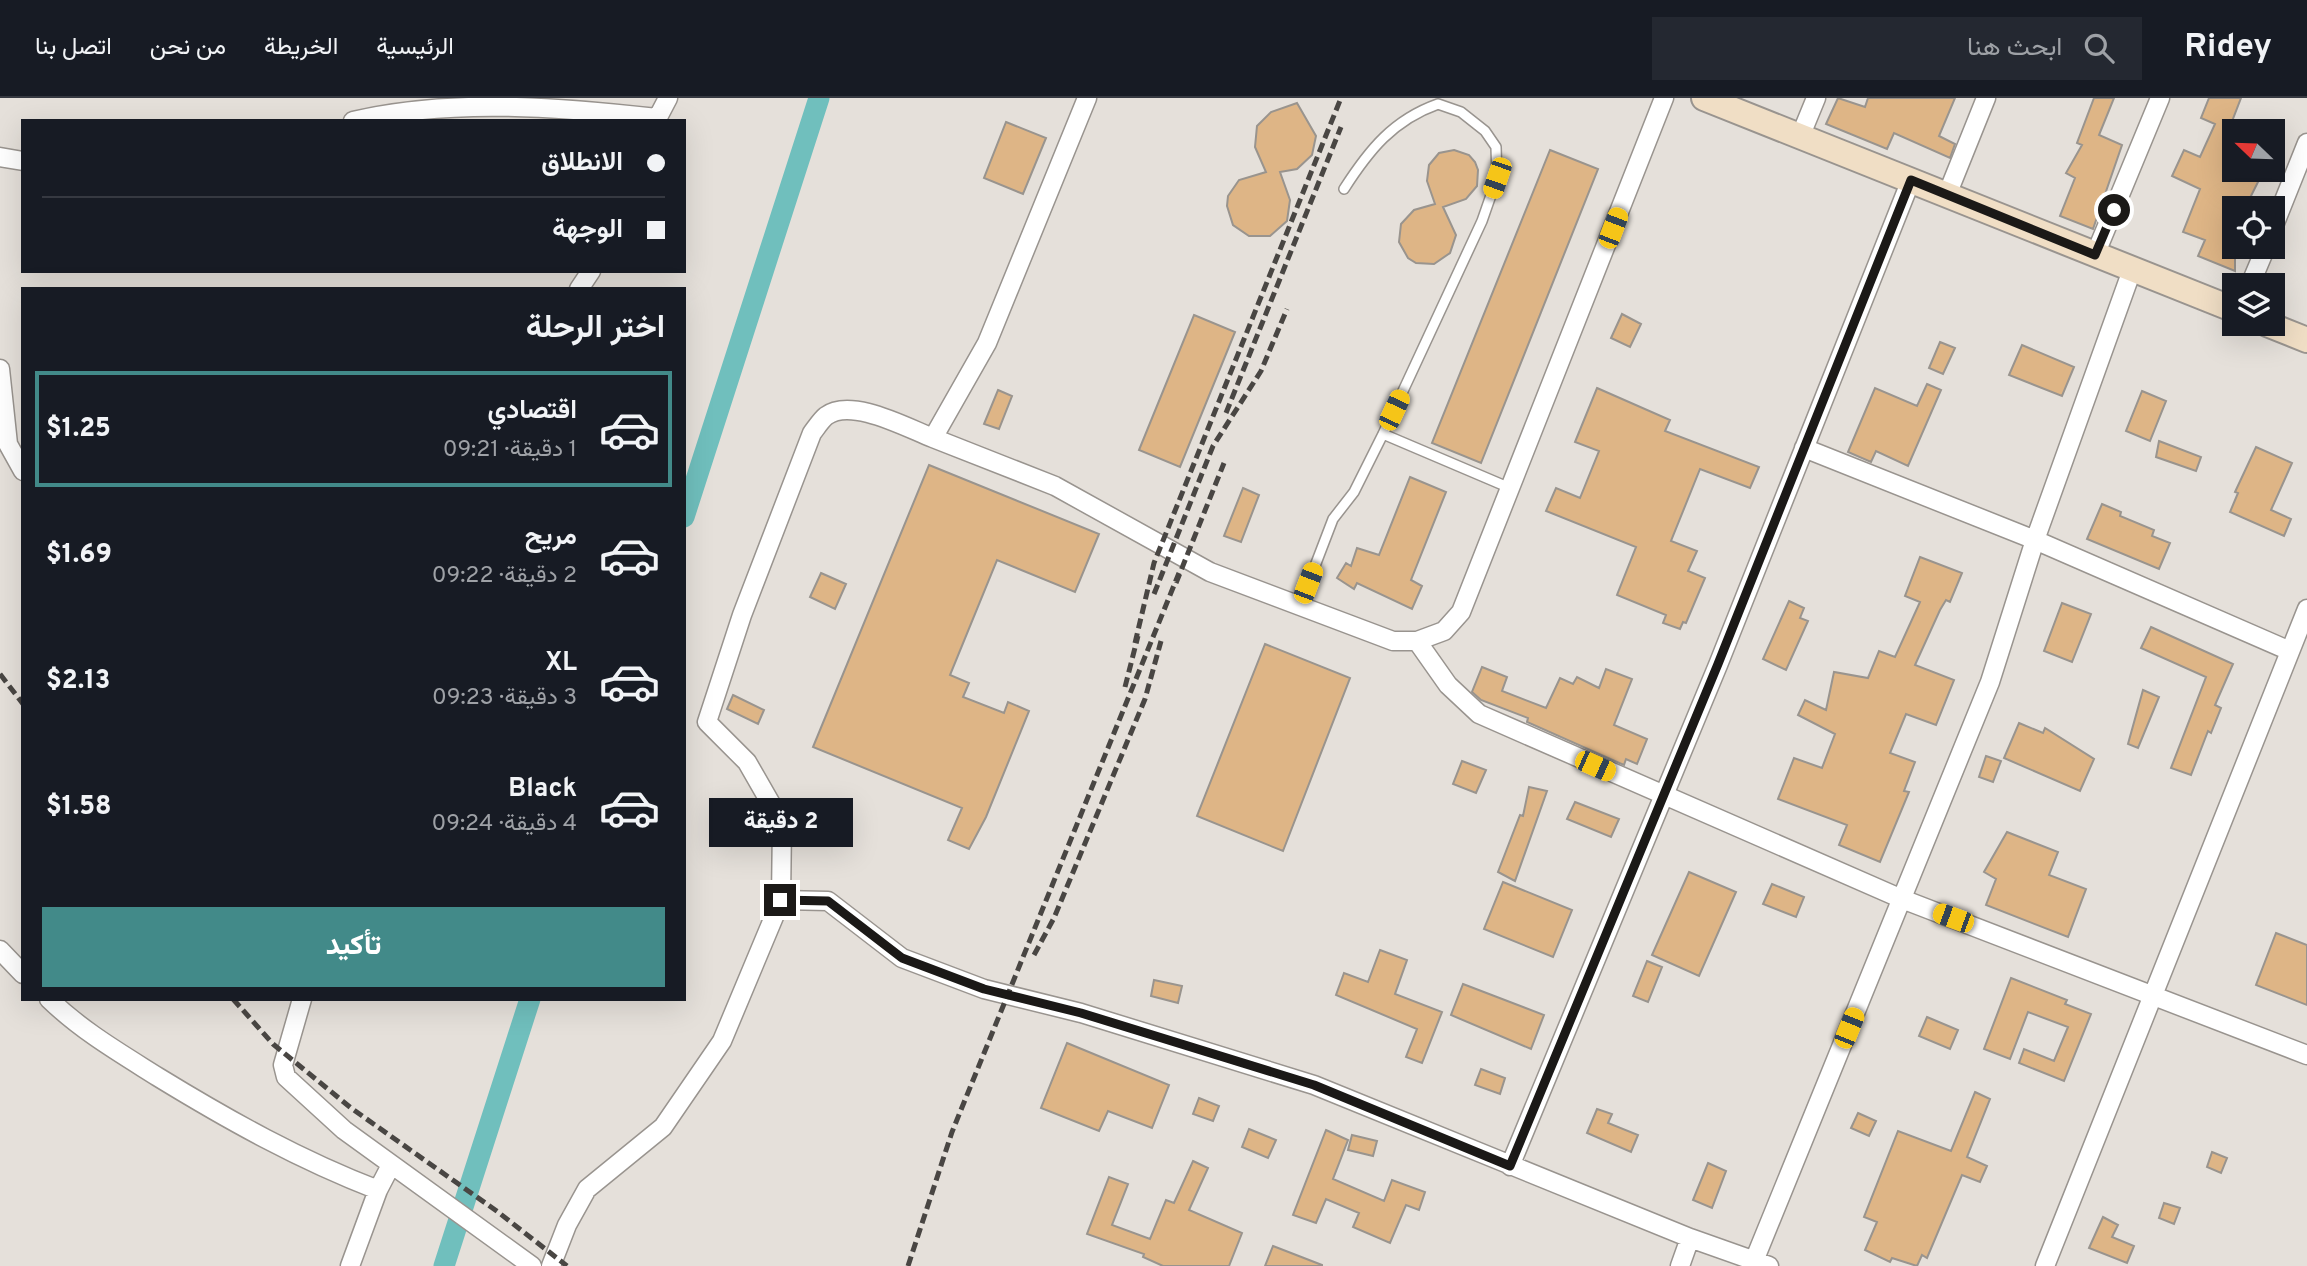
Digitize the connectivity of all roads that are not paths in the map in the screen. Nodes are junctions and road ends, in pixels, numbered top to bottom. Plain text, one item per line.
1 (668, 98) edge
2 (1087, 98) edge
3 (1664, 98) edge
4 (1704, 98) edge
5 (1816, 98) edge
6 (1986, 98) edge
7 (2160, 98) edge
8 (361, 119) edge
9 (657, 119) edge
10 (1800, 137) junction
11 (2307, 143) edge
12 (0, 157) edge
13 (21, 161) edge
14 (1911, 180) junction
15 (1343, 189) dead end
16 (1947, 195) junction
17 (2285, 198) edge
18 (2095, 255) junction
19 (2132, 270) junction
20 (2222, 305) edge
21 (2285, 332) edge
22 (2307, 341) edge
23 (0, 369) edge
24 (1383, 433) junction
25 (933, 438) junction
26 (1804, 448) junction
27 (21, 467) edge
28 (1512, 488) junction
29 (2035, 540) junction
30 (1300, 605) junction
31 (2307, 609) edge
32 (1418, 641) junction
33 (2290, 651) junction
34 (1664, 796) junction
35 (1902, 899) junction
36 (780, 900) junction
37 (0, 950) edge
38 (21, 972) edge
39 (2155, 994) junction
40 (51, 1001) edge
41 (301, 1001) edge
42 (2307, 1055) edge
43 (391, 1165) junction
44 (1510, 1166) junction
45 (378, 1191) junction
46 (1690, 1238) junction
47 (1761, 1263) edge
48 (350, 1266) edge
49 (532, 1266) edge
50 (551, 1266) edge
51 (1680, 1266) edge
52 (2045, 1266) edge

1 - 9 street
2 - 25 street
3 - 28 street
4 - 10 main road
5 - 10 street
6 - 16 street
7 - 18 street
8 - 9 street
10 - 14 main road
11 - 17 street
12 - 13 street
14 - 16 main road
14 - 26 street
15 - 24 lane
16 - 18 main road
18 - 19 main road
19 - 20 main road
19 - 29 street
21 - 22 main road
23 - 27 street
24 - 28 lane
24 - 30 lane
25 - 30 street
25 - 36 street
26 - 29 street
26 - 34 street
28 - 32 street
29 - 33 street
29 - 35 street
30 - 32 street
31 - 33 street
32 - 34 street
33 - 39 street
34 - 35 street
34 - 44 street
35 - 39 street
35 - 47 street
36 - 44 street
36 - 50 street
37 - 38 street
39 - 42 street
39 - 52 street
40 - 45 street
41 - 43 street
43 - 45 street
43 - 49 street
44 - 46 street
45 - 48 street
46 - 47 street
46 - 51 street

